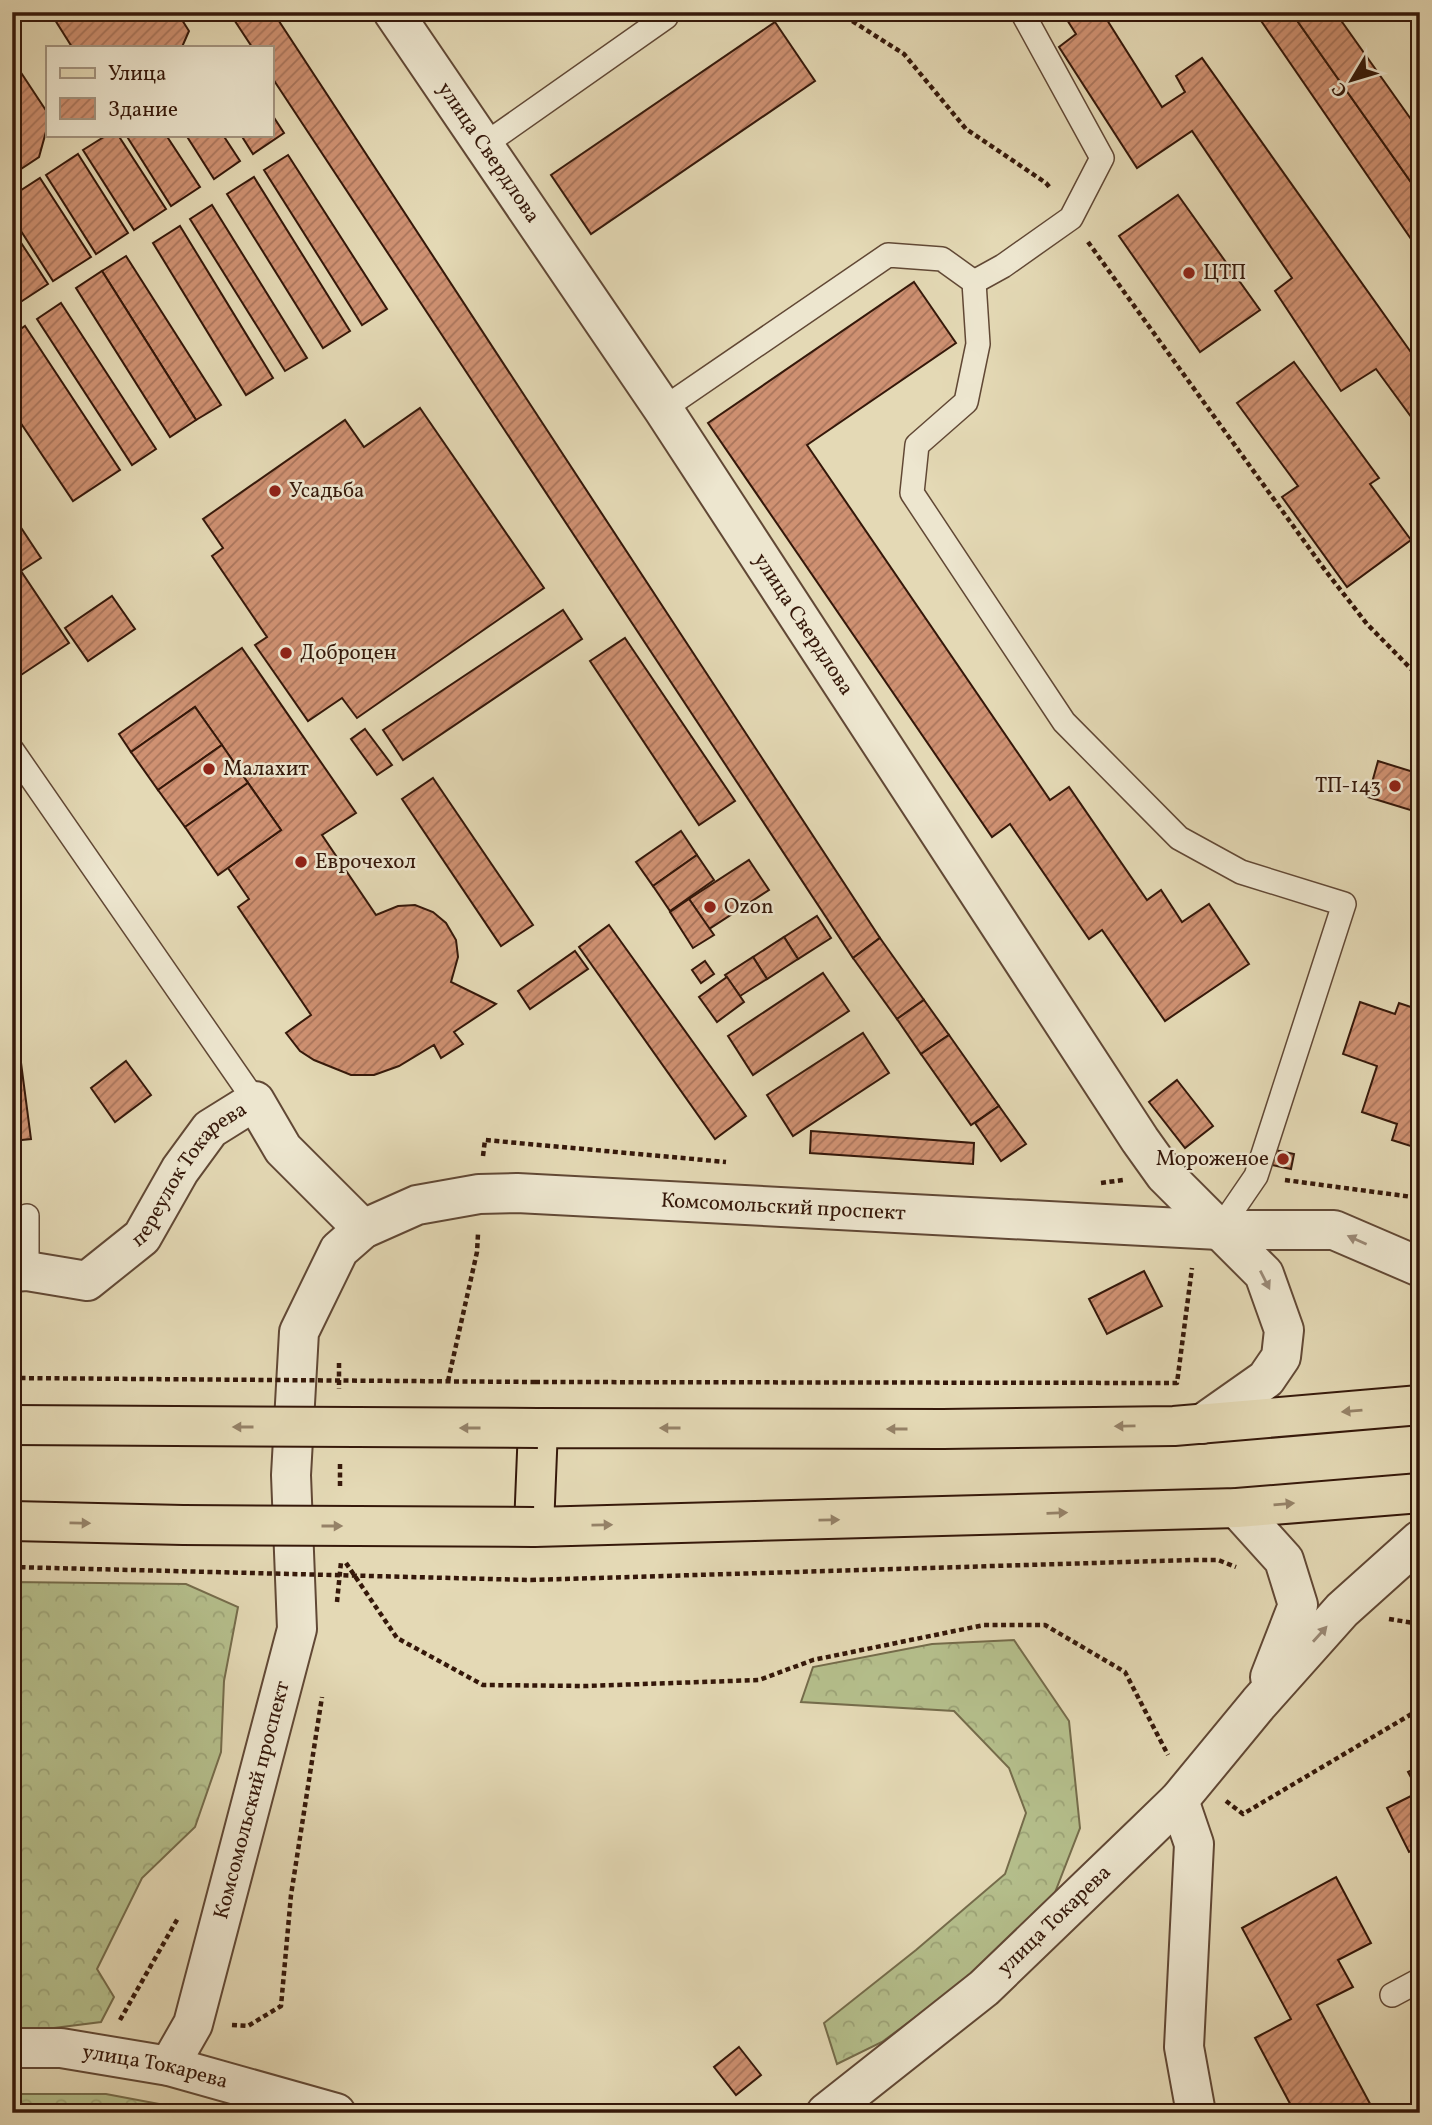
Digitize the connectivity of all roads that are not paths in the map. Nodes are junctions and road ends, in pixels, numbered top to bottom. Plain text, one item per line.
1 (393, 12) edge
2 (1022, 12) edge
3 (666, 17) dead end
4 (484, 145) junction
5 (974, 282) junction
6 (663, 409) junction
7 (12, 750) edge
8 (255, 1101) junction
9 (27, 1216) dead end
10 (363, 1228) junction
11 (1219, 1230) junction
12 (1420, 1267) edge
13 (20, 1272) edge
14 (1420, 1405) edge
15 (12, 1424) edge
16 (1202, 1424) junction
17 (538, 1428) junction
18 (1420, 1493) edge
19 (1237, 1508) junction
20 (12, 1521) edge
21 (534, 1527) junction
22 (1420, 1540) edge
23 (1259, 1703) junction
24 (1179, 1800) junction
25 (1420, 1980) edge
26 (1392, 1995) dead end
27 (1184, 2047) junction
28 (12, 2048) edge
29 (169, 2066) junction
30 (336, 2113) edge
31 (826, 2113) edge
32 (1196, 2113) edge
33 (1209, 2113) edge

1 - 4 street, улица Свердлова
2 - 5 lane
3 - 4 lane
4 - 6 street, улица Свердлова
5 - 6 lane
5 - 11 lane
6 - 11 street, улица Свердлова
7 - 8 lane
8 - 10 street, переулок Токарева
8 - 13 street, переулок Токарева
9 - 13 lane
10 - 11 street, Комсомольский проспект
10 - 29 street, Комсомольский проспект
12 -> 11 street, Комсомольский проспект
11 -> 16 street, улица Свердлова
14 -> 16 main road
17 -> 15 main road, bridge
16 -> 17 main road
17 - 21 main road
19 -> 18 main road
21 -> 19 main road
19 - 23 street
20 -> 21 main road, bridge
23 -> 22 street
23 - 24 street, улица Токарева
24 - 27 street
24 - 31 street, улица Токарева
25 - 26 lane
27 - 32 street
27 - 33 lane
28 - 29 street, улица Токарева
29 - 30 street, улица Токарева

